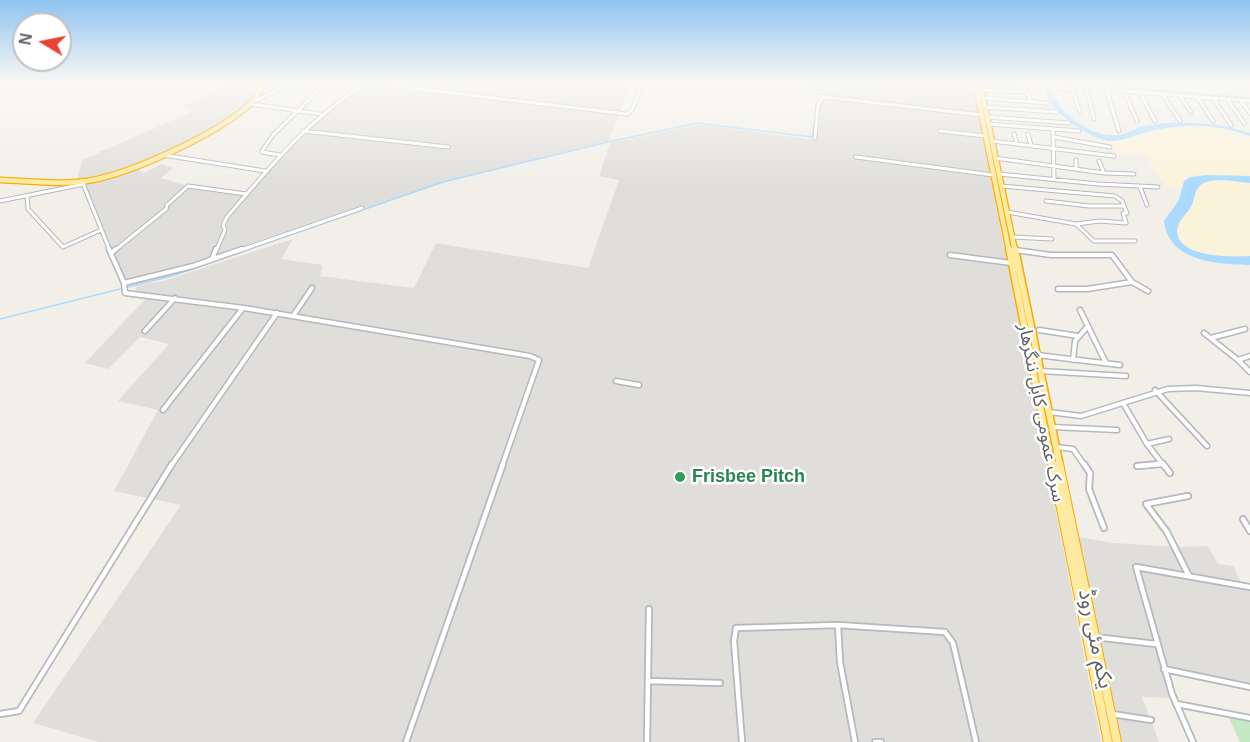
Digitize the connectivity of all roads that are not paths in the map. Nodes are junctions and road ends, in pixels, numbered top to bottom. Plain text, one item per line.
1 (231, 118) edge
2 (290, 118) edge
3 (318, 118) edge
4 (817, 118) edge
5 (985, 118) edge
6 (986, 118) edge
7 (1005, 118) edge
8 (1115, 118) edge
9 (1136, 118) edge
10 (1153, 118) edge
11 (1178, 118) edge
12 (1211, 118) edge
13 (1227, 118) edge
14 (1240, 118) edge
15 (1137, 121) dead end
16 (1155, 121) dead end
17 (1180, 121) dead end
18 (1213, 121) dead end
19 (1069, 123) dead end
20 (1244, 123) dead end
21 (988, 124) junction
22 (1231, 124) dead end
23 (1053, 129) junction
24 (303, 131) junction
25 (940, 131) dead end
26 (1079, 131) dead end
27 (1119, 131) dead end
28 (1014, 134) dead end
29 (1028, 134) dead end
30 (985, 136) junction
31 (1054, 137) junction
32 (815, 138) dead end
33 (992, 141) junction
34 (1017, 144) junction
35 (1031, 145) junction
36 (448, 147) dead end
37 (1054, 147) junction
38 (1110, 147) dead end
39 (280, 154) junction
40 (160, 155) junction
41 (1114, 156) dead end
42 (856, 157) dead end
43 (995, 158) junction
44 (1076, 160) dead end
45 (1099, 161) dead end
46 (1055, 166) junction
47 (1076, 169) junction
48 (265, 171) junction
49 (1104, 173) junction
50 (996, 174) junction
51 (1134, 174) dead end
52 (1054, 179) junction
53 (0, 180) edge
54 (83, 182) junction
55 (1001, 186) junction
56 (1140, 186) junction
57 (1158, 187) dead end
58 (247, 194) junction
59 (27, 196) junction
60 (0, 201) edge
61 (1046, 201) dead end
62 (1147, 205) dead end
63 (1124, 206) junction
64 (362, 208) dead end
65 (1007, 212) junction
66 (1076, 224) junction
67 (101, 230) junction
68 (1013, 237) junction
69 (1052, 239) dead end
70 (1135, 240) dead end
71 (1016, 250) junction
72 (111, 253) junction
73 (950, 255) dead end
74 (212, 260) junction
75 (1015, 263) junction
76 (1132, 282) junction
77 (124, 283) junction
78 (312, 288) dead end
79 (1058, 289) dead end
80 (1148, 291) dead end
81 (175, 298) junction
82 (244, 308) junction
83 (1080, 310) dead end
84 (277, 313) junction
85 (293, 316) junction
86 (1088, 327) junction
87 (1245, 329) dead end
88 (1039, 330) dead end
89 (145, 331) dead end
90 (1204, 333) dead end
91 (1078, 336) junction
92 (1210, 339) junction
93 (1036, 355) junction
94 (1250, 356) edge
95 (1073, 360) junction
96 (1238, 360) junction
97 (1106, 364) junction
98 (1120, 365) dead end
99 (1039, 371) junction
100 (1250, 372) edge
101 (1126, 376) dead end
102 (616, 381) dead end
103 (639, 385) dead end
104 (1155, 390) junction
105 (1250, 393) edge
106 (1123, 402) junction
107 (163, 410) dead end
108 (1048, 412) junction
109 (1051, 427) junction
110 (1117, 430) dead end
111 (1169, 439) dead end
112 (1146, 444) junction
113 (1207, 446) dead end
114 (1055, 447) junction
115 (1163, 464) junction
116 (1137, 466) dead end
117 (1170, 473) dead end
118 (1188, 496) dead end
119 (1243, 519) dead end
120 (1104, 528) dead end
121 (1250, 531) edge
122 (1074, 536) joint
123 (1188, 575) junction
124 (1250, 587) edge
125 (649, 609) dead end
126 (838, 625) junction
127 (1095, 637) junction
128 (1156, 644) junction
129 (1164, 669) junction
130 (648, 681) junction
131 (720, 683) dead end
132 (1250, 687) edge
133 (1176, 704) junction
134 (1111, 713) junction
135 (0, 714) edge
136 (1250, 718) edge
137 (1151, 720) dead end
138 (406, 742) edge
139 (647, 742) edge
140 (742, 742) edge
141 (855, 742) edge
142 (875, 742) edge
143 (880, 742) edge
144 (975, 742) edge
145 (1108, 742) edge
146 (1117, 742) edge
147 (1193, 742) edge

1 - 40 highway
2 - 39 street
3 - 24 street
4 - 32 street
5 - 30 highway, سرک عمومی کابل ننگرهار
6 - 21 highway, سرک عمومی کابل ننگرهار
7 - 19 street
8 - 27 street
9 - 15 street
10 - 16 street
11 - 17 street
12 - 18 street
13 - 22 street
14 - 20 street
21 - 23 street
21 - 33 highway, سرک عمومی کابل ننگرهار
23 - 26 street
23 - 31 street
24 - 36 street
24 - 39 street
25 - 30 street
28 - 34 street
29 - 35 street
30 - 50 highway, سرک عمومی کابل ننگرهار
31 - 37 street
31 - 38 street
33 - 34 street
33 - 43 highway, سرک عمومی کابل ننگرهار
34 - 35 street
35 - 37 street
37 - 41 street
37 - 46 street
39 - 48 street
40 - 48 street
40 - 54 highway
42 - 50 street
43 - 46 street
43 - 50 highway, سرک عمومی کابل ننگرهار
44 - 47 street
45 - 49 street
46 - 47 street
46 - 52 street
47 - 49 street
48 - 58 street
49 - 51 street
50 - 52 street
50 - 55 highway, سرک عمومی کابل ننگرهار
50 - 75 highway, سرک عمومی کابل ننگرهار
52 - 56 street
53 - 54 highway
54 - 59 street
54 - 67 street
55 - 63 street
55 - 65 highway, سرک عمومی کابل ننگرهار
56 - 57 street
56 - 62 street
58 - 72 street
58 - 74 street
59 - 60 street
59 - 67 street
61 - 63 street
63 - 66 street
64 - 74 street
65 - 66 street
65 - 68 highway, سرک عمومی کابل ننگرهار
66 - 70 street
67 - 72 street
68 - 69 street
68 - 71 highway, سرک عمومی کابل ننگرهار
71 - 75 highway, سرک عمومی کابل ننگرهار
71 - 76 street
72 - 77 street
73 - 75 street
74 - 77 street
75 - 93 highway, سرک عمومی کابل ننگرهار
75 - 145 highway, سرک عمومی کابل ننگرهار
76 - 79 street
76 - 80 street
77 - 81 street
78 - 85 street
81 - 82 street
81 - 89 street
82 - 84 street
82 - 107 street
83 - 86 street
84 - 85 street
84 - 135 street
85 - 138 street
86 - 91 street
86 - 97 street
87 - 92 street
88 - 91 street
90 - 92 street
91 - 95 street
92 - 96 street
93 - 95 street
93 - 99 highway, سرک عمومی کابل ننگرهار
94 - 96 street
95 - 97 street
96 - 100 street
97 - 98 street
99 - 101 street
99 - 108 highway, سرک عمومی کابل ننگرهار
102 - 103 street
104 - 105 street
104 - 106 street
104 - 113 street
106 - 108 street
106 - 112 street
108 - 109 highway, سرک عمومی کابل ننگرهار
109 - 110 street
109 - 114 highway, سرک عمومی کابل ننگرهار
111 - 112 street
112 - 115 street
114 - 120 street
114 - 122 highway, سرک عمومی کابل ننگرهار
115 - 116 street
115 - 117 street
118 - 123 street
119 - 121 street
122 - 127 highway, یکم مئی روڈ
123 - 124 street
123 - 128 street
125 - 130 street
126 - 140 street
126 - 141 street
126 - 144 street
127 - 128 street
127 - 134 highway, یکم مئی روڈ
128 - 129 street
129 - 132 street
129 - 133 street
130 - 131 street
130 - 139 street
133 - 136 street
133 - 147 street
134 - 137 street
134 - 146 highway, یکم مئی روڈ
142 - 143 street

